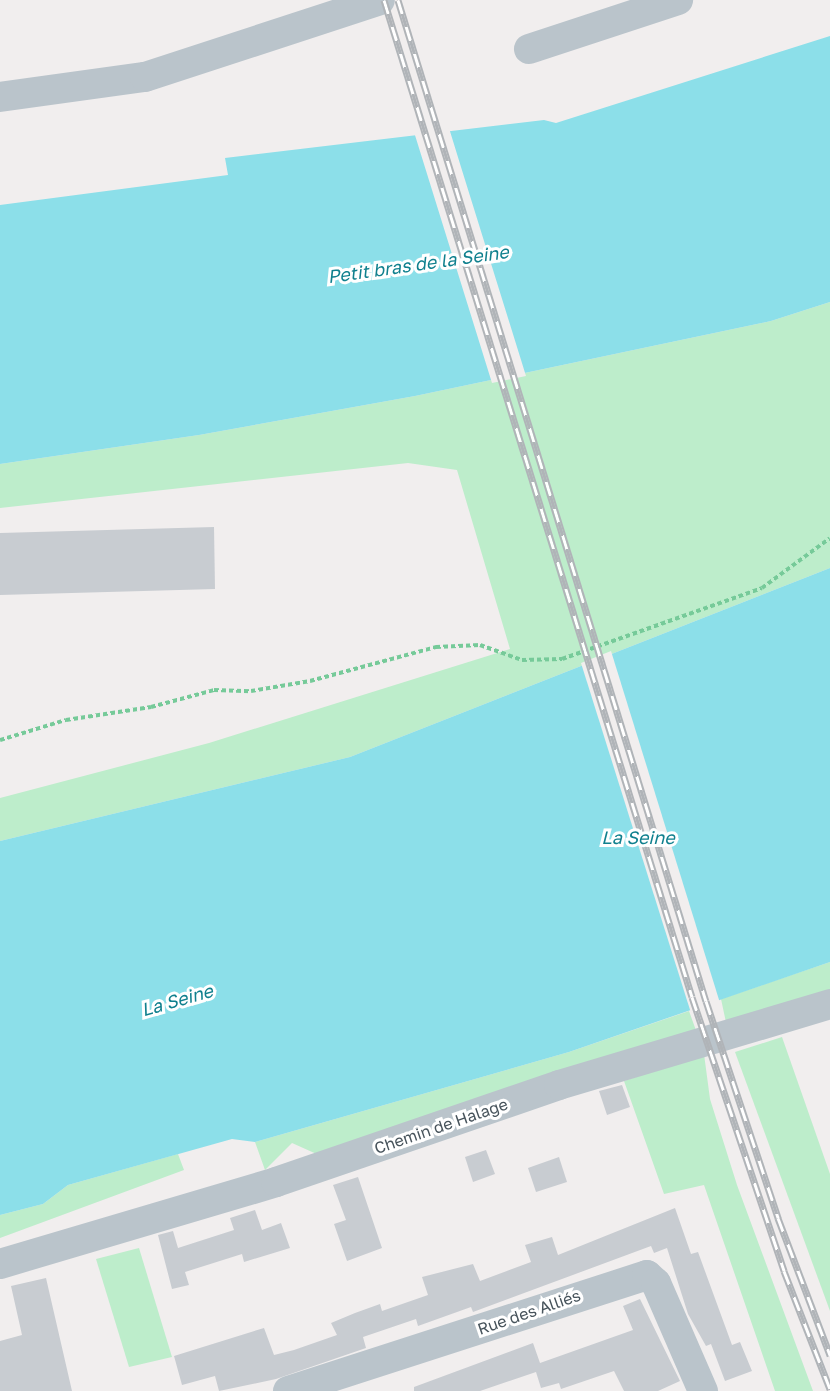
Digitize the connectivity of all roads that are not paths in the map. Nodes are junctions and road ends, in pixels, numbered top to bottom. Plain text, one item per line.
1 (380, 0) edge
2 (678, 0) edge
3 (529, 49) dead end
4 (0, 97) edge
5 (830, 1004) edge
6 (0, 1263) edge
7 (288, 1391) edge
8 (703, 1391) edge

1 - 4 street
2 - 3 street
5 - 6 street, Chemin de Halage
7 - 8 street, Rue des Alliés

